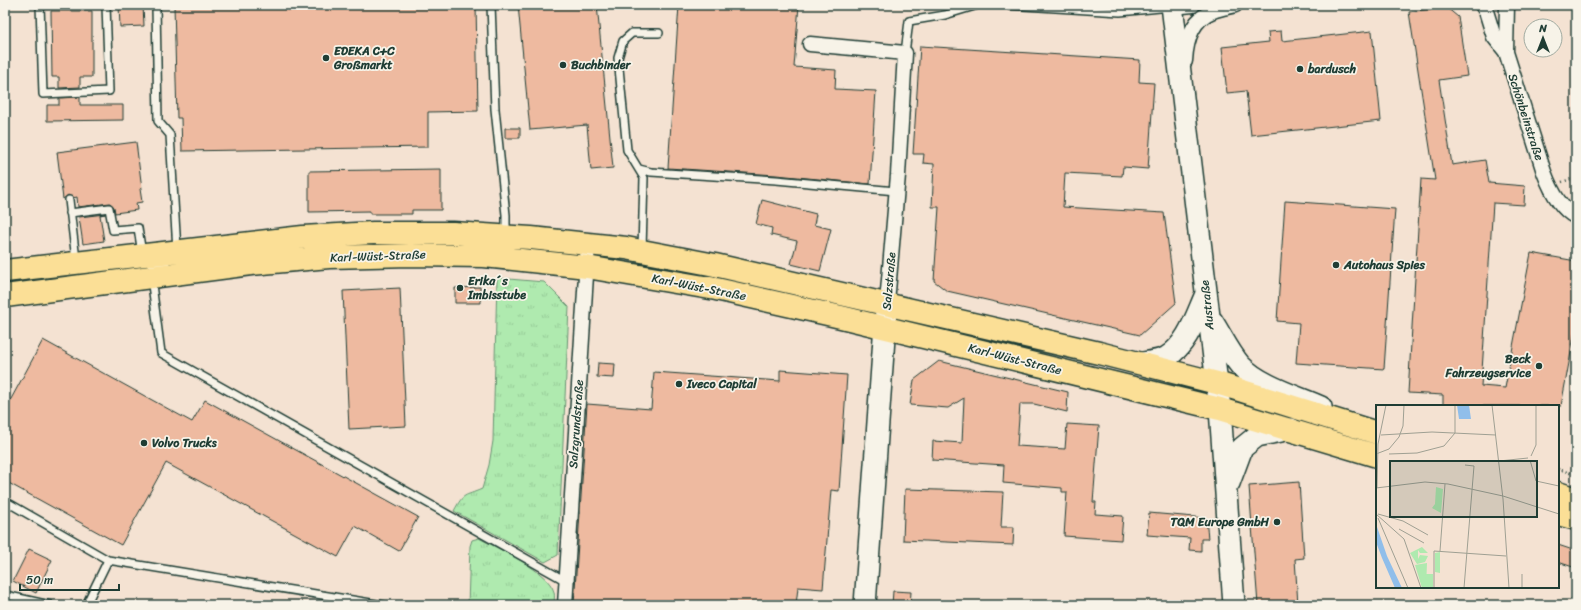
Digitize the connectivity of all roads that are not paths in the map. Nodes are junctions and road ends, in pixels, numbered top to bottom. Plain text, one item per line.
1 (40, 5) edge
2 (106, 5) edge
3 (156, 5) edge
4 (491, 5) edge
5 (978, 5) edge
6 (1006, 5) edge
7 (1193, 5) edge
8 (1235, 5) edge
9 (1482, 5) edge
10 (1507, 5) edge
11 (1172, 6) edge
12 (659, 33) dead end
13 (810, 44) dead end
14 (1506, 52) junction
15 (905, 53) junction
16 (1184, 102) junction
17 (639, 169) junction
18 (896, 191) junction
19 (69, 200) dead end
20 (70, 213) junction
21 (1576, 217) edge
22 (506, 236) junction
23 (588, 244) junction
24 (642, 251) junction
25 (142, 255) junction
26 (174, 257) junction
27 (76, 263) junction
28 (587, 267) junction
29 (5, 271) edge
30 (151, 277) junction
31 (1206, 294) junction
32 (5, 296) edge
33 (887, 303) junction
34 (1208, 314) junction
35 (885, 328) junction
36 (1142, 363) junction
37 (1217, 383) junction
38 (1220, 409) junction
39 (1291, 430) junction
40 (1376, 432) edge
41 (1376, 432) edge
42 (1376, 456) edge
43 (1226, 489) junction
44 (1559, 493) edge
45 (1576, 499) edge
46 (5, 501) edge
47 (1559, 514) edge
48 (1576, 519) edge
49 (108, 560) junction
50 (566, 581) junction
51 (5, 595) edge
52 (50, 605) edge
53 (86, 605) edge
54 (383, 605) edge
55 (565, 605) edge
56 (865, 605) edge
57 (1234, 605) edge

1 - 2 lane
3 - 26 lane
4 - 22 lane
5 - 15 lane
6 - 11 lane
7 - 11 street
8 - 16 street
9 - 14 street
10 - 14 street, Schönbeinstraße
11 - 16 main road, Austraße
12 - 17 lane
13 - 15 street
14 - 21 street, Schönbeinstraße
15 - 18 street, Salzstraße
16 - 31 main road, Austraße
17 - 18 lane
17 - 24 lane
18 - 33 street, Salzstraße
19 - 20 lane
20 - 25 lane
20 - 27 lane
22 - 23 main road, Karl-Wüst-Straße
22 - 26 main road, Karl-Wüst-Straße
23 - 24 main road, Karl-Wüst-Straße
23 - 28 street, Salzgrundstraße
24 - 33 main road, Karl-Wüst-Straße
25 - 26 main road, Karl-Wüst-Straße
25 - 27 main road, Karl-Wüst-Straße
26 - 30 lane
27 - 29 main road, Karl-Wüst-Straße
28 - 30 main road, Karl-Wüst-Straße
28 - 35 main road, Karl-Wüst-Straße
28 - 50 street, Salzgrundstraße
30 - 32 main road, Karl-Wüst-Straße
30 - 50 lane
31 - 34 main road, Austraße
31 - 36 main road
33 - 35 main road, Salzstraße
33 - 36 main road, Karl-Wüst-Straße
34 - 37 main road, Austraße
34 - 40 main road
35 - 38 main road, Karl-Wüst-Straße
35 - 56 main road, Salzstraße
36 - 37 main road, Karl-Wüst-Straße
37 - 38 main road, Austraße
37 - 41 main road, Karl-Wüst-Straße
38 - 39 main road, Karl-Wüst-Straße
38 - 43 main road, Austraße
39 - 42 main road, Karl-Wüst-Straße
39 - 43 main road
43 - 57 main road, Austraße
44 - 45 main road
46 - 49 lane
47 - 48 main road
49 - 53 lane
49 - 54 lane
50 - 55 street, Salzgrundstraße
51 - 52 lane

